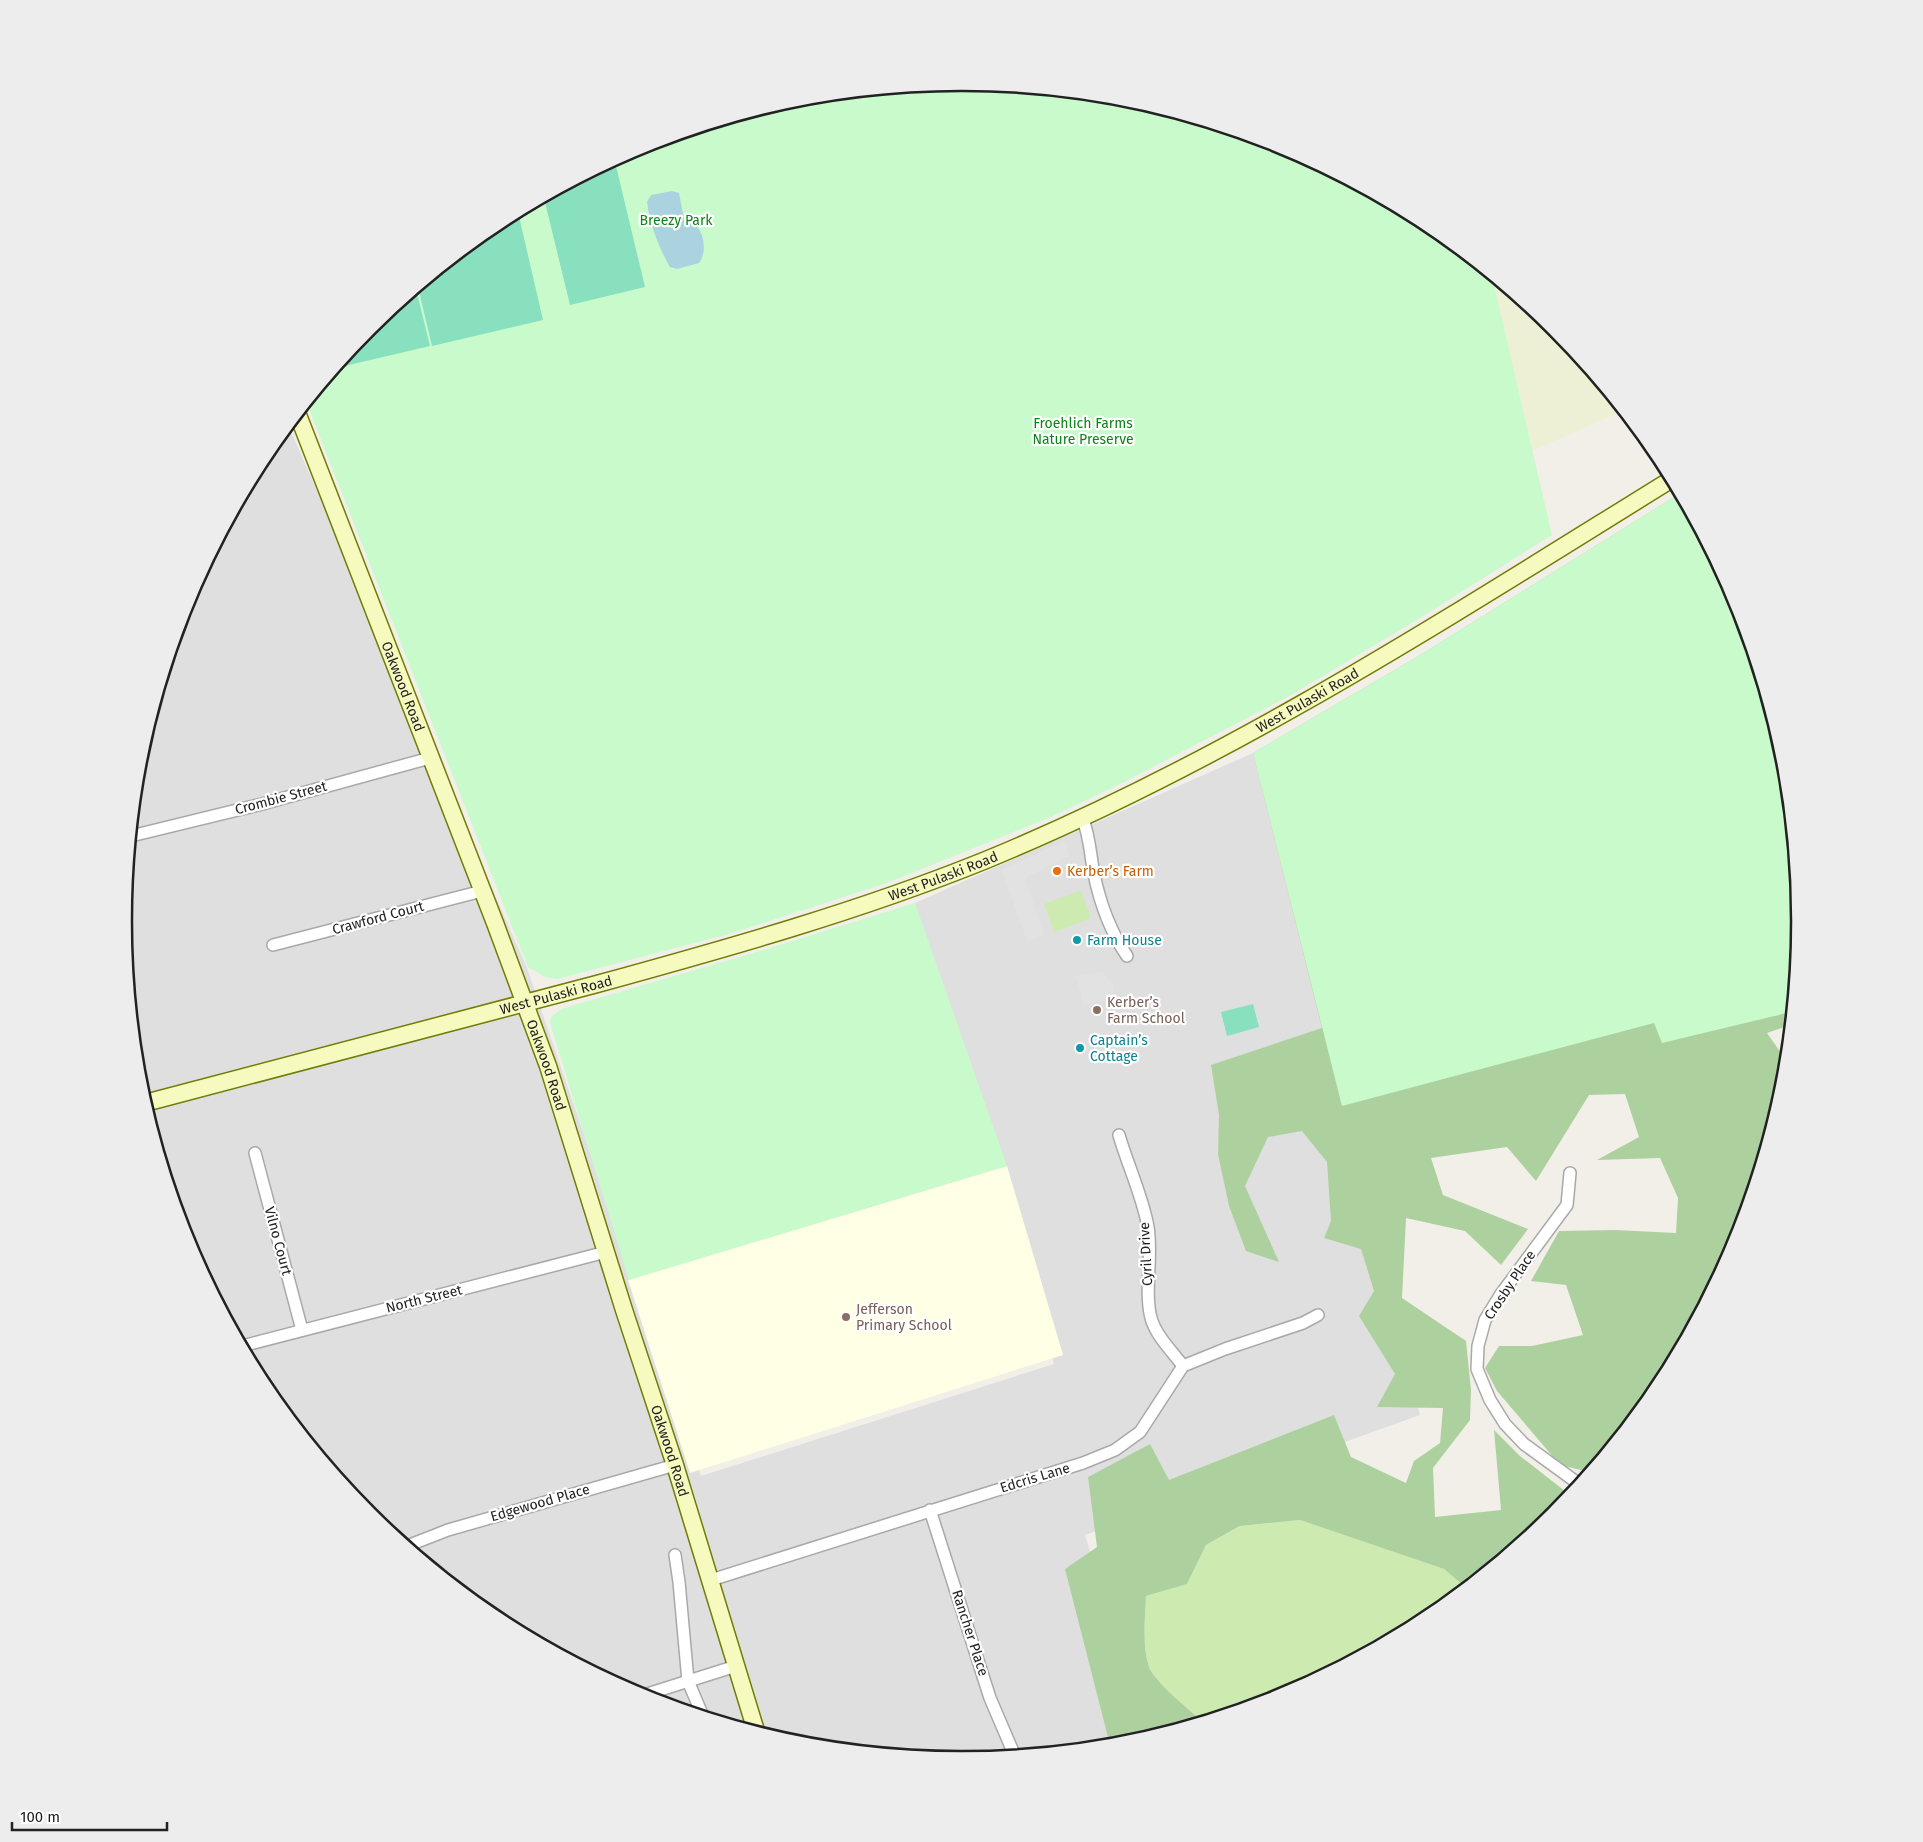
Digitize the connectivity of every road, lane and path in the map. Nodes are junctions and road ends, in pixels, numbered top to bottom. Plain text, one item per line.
1 (300, 420) edge
2 (1666, 483) edge
3 (430, 758) junction
4 (1082, 817) junction
5 (137, 835) edge
6 (482, 891) junction
7 (273, 945) dead end
8 (1126, 956) dead end
9 (526, 1003) junction
10 (152, 1101) edge
11 (1118, 1135) dead end
12 (255, 1153) dead end
13 (1570, 1173) dead end
14 (606, 1252) junction
15 (1318, 1315) dead end
16 (302, 1330) junction
17 (248, 1344) edge
18 (1183, 1366) junction
19 (675, 1465) junction
20 (1574, 1480) edge
21 (930, 1510) junction
22 (413, 1544) edge
23 (675, 1555) dead end
24 (711, 1580) junction
25 (736, 1666) junction
26 (688, 1681) junction
27 (654, 1692) edge
28 (700, 1708) edge
29 (754, 1724) edge
30 (1012, 1749) edge

1 - 3 main road, Oakwood Road
2 - 4 main road, West Pulaski Road
3 - 5 street, Crombie Street
3 - 6 main road, Oakwood Road
4 - 8 street
4 - 9 main road, West Pulaski Road
6 - 7 street, Crawford Court
6 - 9 main road, Oakwood Road
9 - 10 main road, West Pulaski Road
9 - 14 main road, Oakwood Road
11 - 18 street, Cyril Drive
12 - 16 street, Vilno Court
13 - 20 street, Crosby Place
14 - 16 street, North Street
14 - 19 main road, Oakwood Road
15 - 18 street
16 - 17 street, North Street
18 - 21 street, Edcris Lane
19 - 22 street, Edgewood Place
19 - 24 main road, Oakwood Road
21 - 24 street, Edcris Lane
21 - 30 street, Rancher Place
23 - 26 street
24 - 25 main road, Oakwood Road
25 - 26 street
25 - 29 main road, Oakwood Road
26 - 27 street
26 - 28 street

